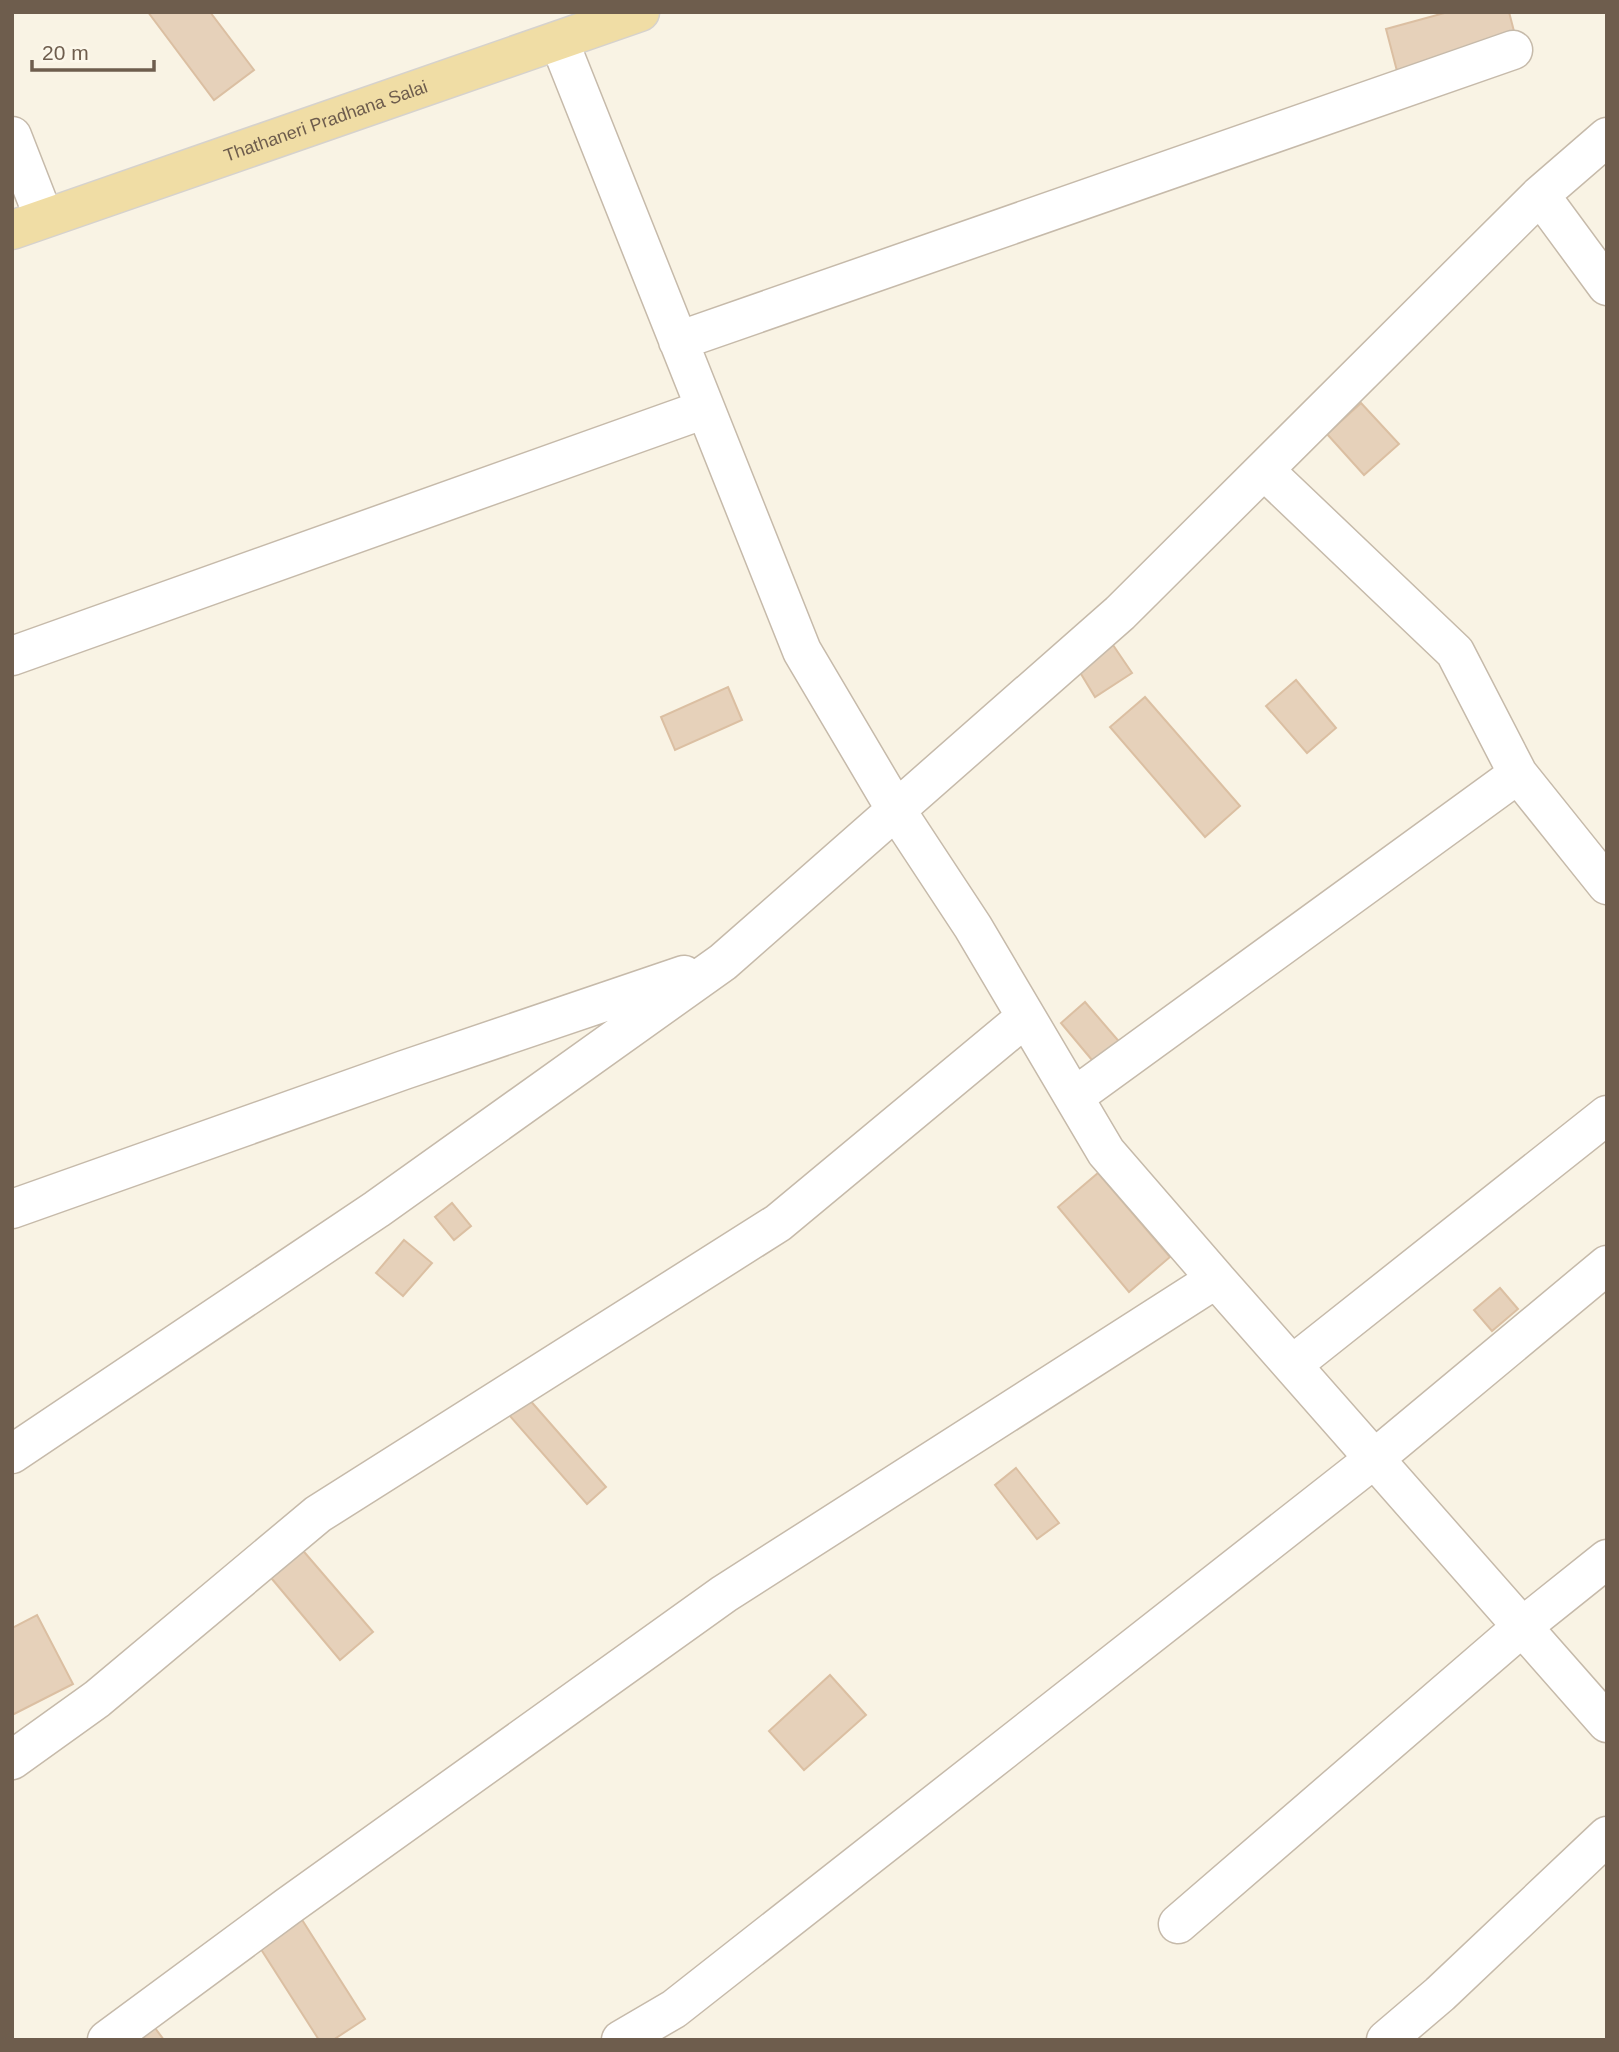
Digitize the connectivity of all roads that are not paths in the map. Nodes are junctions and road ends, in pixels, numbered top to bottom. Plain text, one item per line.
1 (640, 12) edge
2 (559, 41) junction
3 (1513, 50) dead end
4 (12, 136) edge
5 (1607, 137) edge
6 (1540, 195) junction
7 (28, 224) edge
8 (1607, 286) edge
9 (678, 341) junction
10 (705, 409) junction
11 (1264, 470) junction
12 (12, 656) edge
13 (1518, 774) junction
14 (896, 810) junction
15 (1607, 886) edge
16 (723, 962) junction
17 (1026, 1017) junction
18 (1073, 1097) junction
19 (1607, 1115) edge
20 (12, 1209) edge
21 (1607, 1265) edge
22 (1216, 1279) junction
23 (1292, 1364) junction
24 (12, 1454) edge
25 (1374, 1459) junction
26 (1607, 1559) edge
27 (1522, 1627) junction
28 (1607, 1723) edge
29 (12, 1760) edge
30 (1607, 1836) edge
31 (1178, 1924) dead end
32 (107, 2040) edge
33 (621, 2040) edge
34 (1386, 2040) edge

1 - 2 main road, Thathaneri Pradhana Salai
2 - 7 main road, Thathaneri Pradhana Salai
2 - 9 street
3 - 9 street
4 - 7 street
5 - 6 street
6 - 8 street
6 - 11 street
9 - 10 street
10 - 12 street
10 - 14 street
11 - 13 street
11 - 14 street
13 - 15 street
13 - 18 street
14 - 16 street
14 - 17 street
16 - 20 street
16 - 24 street
17 - 18 street
17 - 29 street
18 - 22 street
19 - 23 street
21 - 25 street
22 - 23 street
22 - 32 street
23 - 25 street
25 - 27 street
25 - 33 street
26 - 27 street
27 - 28 street
27 - 31 street
30 - 34 street

